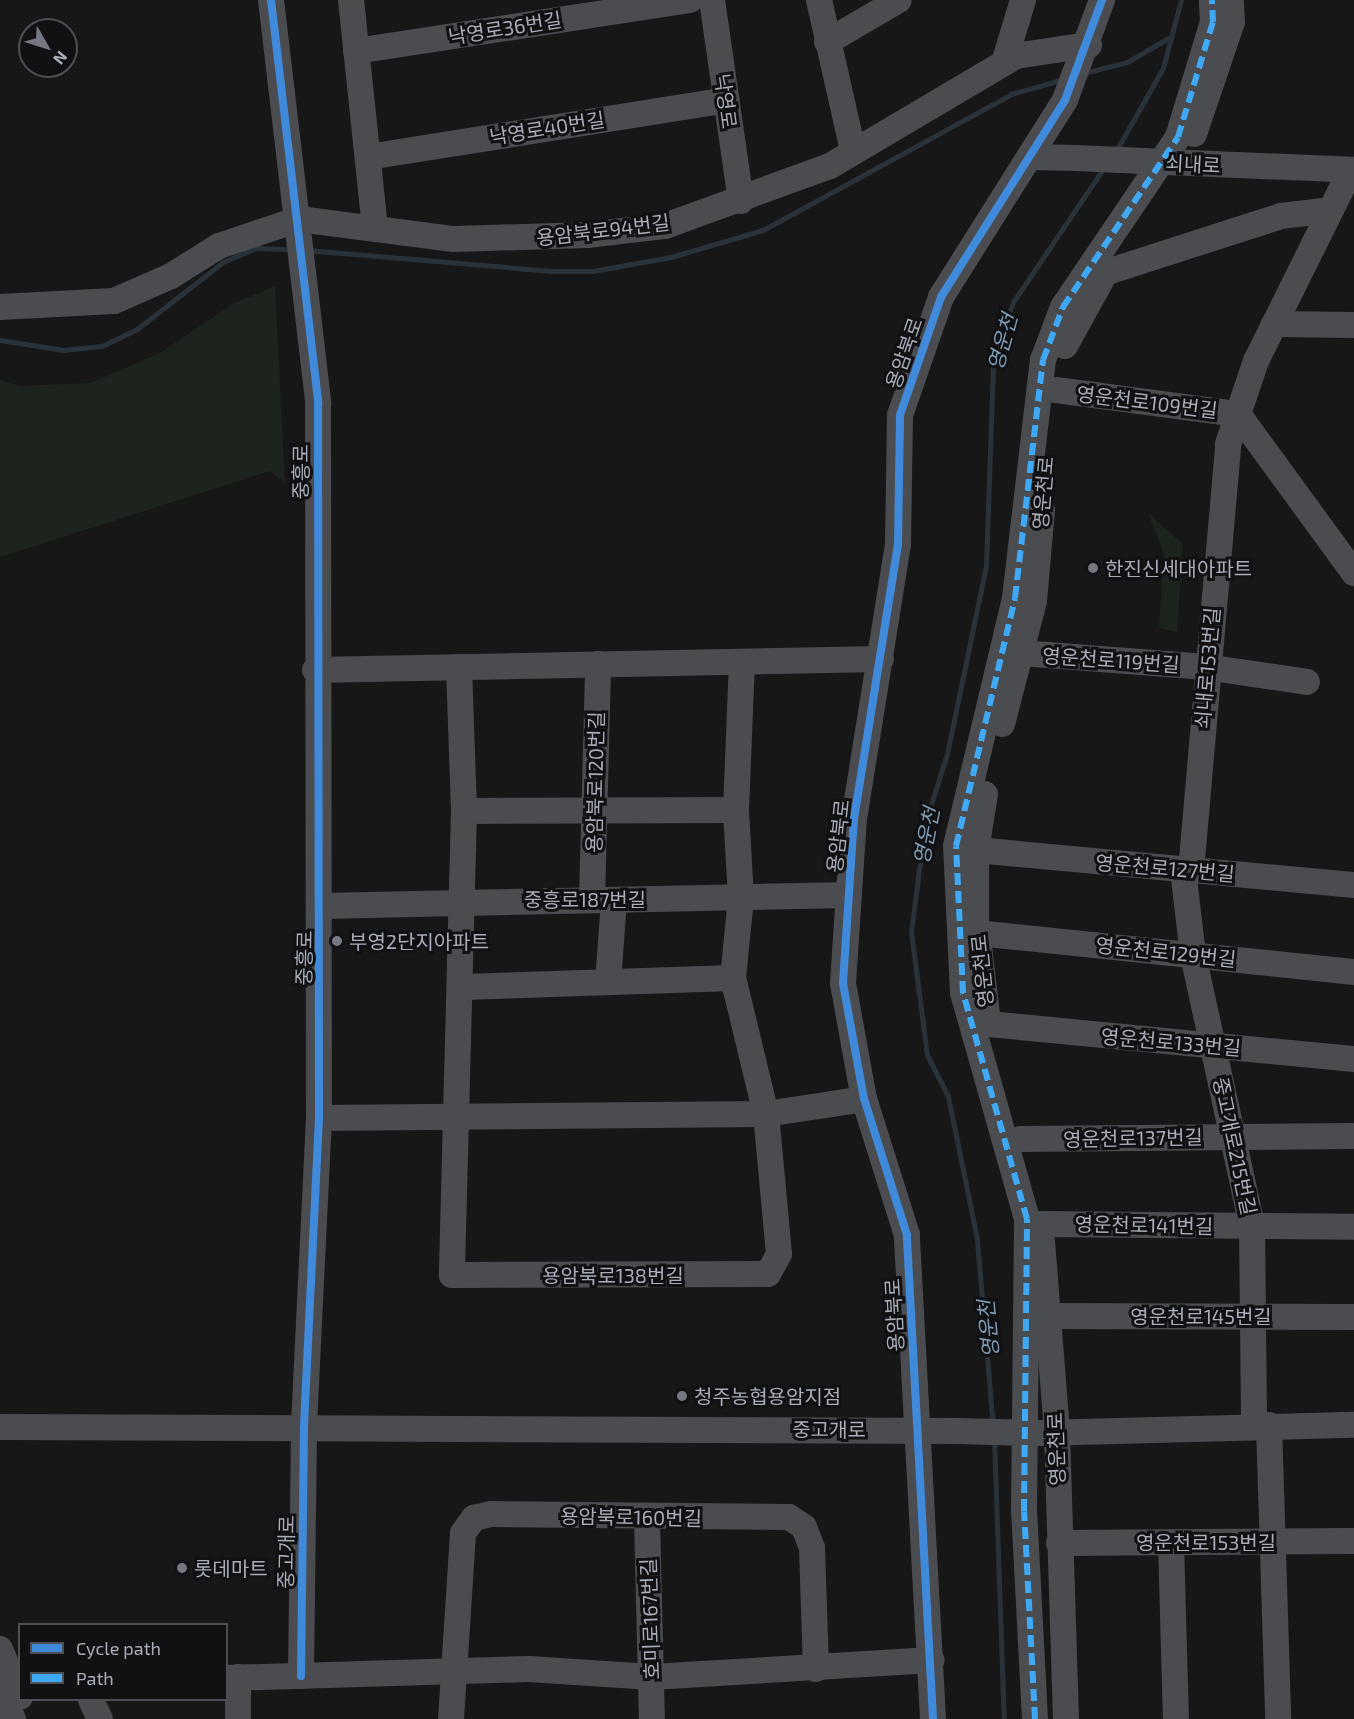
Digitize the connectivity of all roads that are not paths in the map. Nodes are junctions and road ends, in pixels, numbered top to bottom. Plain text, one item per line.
1 (271, 0) edge
2 (351, 0) edge
3 (690, 0) edge
4 (712, 0) edge
5 (819, 0) edge
6 (899, 0) edge
7 (1023, 0) edge
8 (1102, 0) edge
9 (1212, 0) edge
10 (1231, 0) edge
11 (827, 42) junction
12 (355, 43) junction
13 (1089, 45) junction
14 (1004, 63) junction
15 (726, 100) junction
16 (853, 151) junction
17 (368, 157) junction
18 (1032, 157) junction
19 (1173, 163) junction
20 (1353, 170) edge
21 (741, 201) junction
22 (1330, 210) junction
23 (300, 228) junction
24 (375, 229) junction
25 (1107, 272) junction
26 (0, 307) edge
27 (1274, 324) junction
28 (1354, 326) edge
29 (1056, 390) junction
30 (1238, 414) junction
31 (1354, 573) edge
32 (1021, 653) junction
33 (881, 659) junction
34 (742, 662) junction
35 (598, 664) junction
36 (459, 667) junction
37 (1206, 667) junction
38 (315, 670) junction
39 (1307, 682) dead end
40 (736, 810) junction
41 (464, 811) junction
42 (595, 811) junction
43 (976, 850) junction
44 (1187, 871) junction
45 (1354, 885) edge
46 (849, 895) junction
47 (741, 898) junction
48 (463, 899) junction
49 (603, 900) junction
50 (321, 906) junction
51 (977, 933) junction
52 (1193, 955) junction
53 (1354, 972) edge
54 (733, 978) junction
55 (608, 982) junction
56 (462, 987) junction
57 (989, 1024) junction
58 (1213, 1046) junction
59 (1354, 1059) edge
60 (864, 1099) junction
61 (766, 1114) junction
62 (459, 1117) junction
63 (319, 1118) junction
64 (1354, 1136) edge
65 (1234, 1137) junction
66 (1020, 1139) junction
67 (1041, 1224) junction
68 (1252, 1226) junction
69 (1354, 1227) edge
70 (1047, 1316) junction
71 (1256, 1316) junction
72 (1354, 1317) edge
73 (1261, 1425) junction
74 (1354, 1425) edge
75 (0, 1427) edge
76 (304, 1429) junction
77 (916, 1429) junction
78 (1045, 1433) junction
79 (647, 1519) junction
80 (1354, 1541) edge
81 (1171, 1542) junction
82 (1269, 1542) junction
83 (1059, 1543) junction
84 (0, 1649) edge
85 (931, 1660) junction
86 (816, 1669) junction
87 (450, 1675) junction
88 (301, 1676) junction
89 (232, 1677) edge
90 (652, 1677) junction
91 (0, 1690) edge
92 (18, 1693) edge
93 (21, 1701) edge
94 (91, 1701) edge
95 (13, 1719) edge
96 (29, 1719) edge
97 (100, 1719) edge
98 (238, 1719) edge
99 (451, 1719) edge
100 (652, 1719) edge
101 (933, 1719) edge
102 (1035, 1719) edge
103 (1066, 1719) edge
104 (1176, 1719) edge
105 (1278, 1719) edge

1 - 23 street
2 - 12 street
3 - 12 street, 낙영로36번길
4 - 15 street, 낙영로
5 - 11 street
6 - 11 street
7 - 14 street
8 - 13 street, 용암북로
9 - 102 street
10 - 19 street, 영운천로
11 - 16 street
12 - 17 street
13 - 14 street, 용암북로94번길
13 - 18 street, 용암북로
14 - 16 street, 용암북로94번길
15 - 17 street, 낙영로40번길
15 - 21 street, 낙영로
16 - 21 street, 용암북로94번길
17 - 24 street
18 - 19 street, 쇠내로, bridge
18 - 33 street, 용암북로
19 - 20 street, 쇠내로
19 - 25 street, 영운천로
20 - 22 street, 쇠내로153번길
21 - 24 street, 용암북로94번길
22 - 25 street
22 - 27 street, 쇠내로153번길
23 - 24 street, 용암북로94번길
23 - 26 street
23 - 38 street, 중흥로
25 - 29 street, 영운천로
27 - 28 street
27 - 30 street, 쇠내로153번길
29 - 30 street, 영운천로109번길
29 - 32 street, 영운천로
30 - 31 street
30 - 37 street, 쇠내로153번길
32 - 37 street, 영운천로119번길
32 - 43 street, 영운천로
33 - 34 street
33 - 46 street, 용암북로
34 - 35 street
34 - 40 street, 용암북로138번길
35 - 36 street
35 - 42 street, 용암북로120번길
36 - 38 street
36 - 41 street
37 - 39 street, 영운천로119번길
37 - 44 street, 쇠내로153번길
38 - 50 street, 중흥로
40 - 42 street
40 - 47 street, 용암북로138번길
41 - 42 street
41 - 48 street
42 - 49 street, 용암북로120번길
43 - 44 street, 영운천로127번길
43 - 51 street, 영운천로
44 - 45 street, 영운천로127번길
44 - 52 street, 중고개로215번길
46 - 47 street, 중흥로187번길
46 - 60 street, 용암북로
47 - 49 street, 중흥로187번길
47 - 54 street, 용암북로138번길
48 - 49 street, 중흥로187번길
48 - 50 street, 중흥로187번길
48 - 56 street, 용암북로138번길
49 - 55 street
50 - 63 street, 중흥로
51 - 52 street, 영운천로129번길
51 - 57 street, 영운천로
52 - 53 street, 영운천로129번길
52 - 58 street, 중고개로215번길
54 - 55 street
54 - 61 street, 용암북로138번길
55 - 56 street
56 - 62 street, 용암북로138번길
57 - 58 street, 영운천로133번길
57 - 66 street, 영운천로
58 - 59 street, 영운천로133번길
58 - 65 street, 중고개로215번길
60 - 61 street
60 - 77 street, 용암북로
61 - 62 street
61 - 62 street, 용암북로138번길
62 - 63 street
63 - 76 street, 중흥로
64 - 65 street, 영운천로137번길
65 - 66 street, 영운천로137번길
65 - 68 street, 중고개로215번길
66 - 67 street, 영운천로
67 - 68 street, 영운천로141번길
67 - 70 street, 영운천로
68 - 69 street, 영운천로141번길
68 - 71 street, 중고개로215번길
70 - 71 street, 영운천로145번길
70 - 78 street, 영운천로
71 - 72 street, 영운천로145번길
71 - 73 street, 중고개로215번길
73 - 74 street, 중고개로
73 - 78 street, 중고개로
73 - 82 street, 중고개로215번길
75 - 76 street, 중고개로
76 - 77 street, 중고개로
76 - 88 street, 중고개로
77 - 78 street, 중고개로, bridge
77 - 85 street, 용암북로
78 - 83 street, 영운천로
79 - 86 street, 용암북로160번길
79 - 87 street, 용암북로160번길
79 - 90 street, 호미로167번길
80 - 82 street, 영운천로153번길
81 - 82 street, 영운천로153번길
81 - 83 street, 영운천로153번길
81 - 104 street
82 - 105 street, 중고개로215번길
83 - 103 street, 영운천로
84 - 92 street
85 - 86 street
85 - 101 street, 용암북로
86 - 90 street
87 - 88 street
87 - 90 street
87 - 99 street
88 - 89 street
89 - 98 street
90 - 100 street, 호미로167번길
91 - 95 street
93 - 96 street
94 - 97 street

